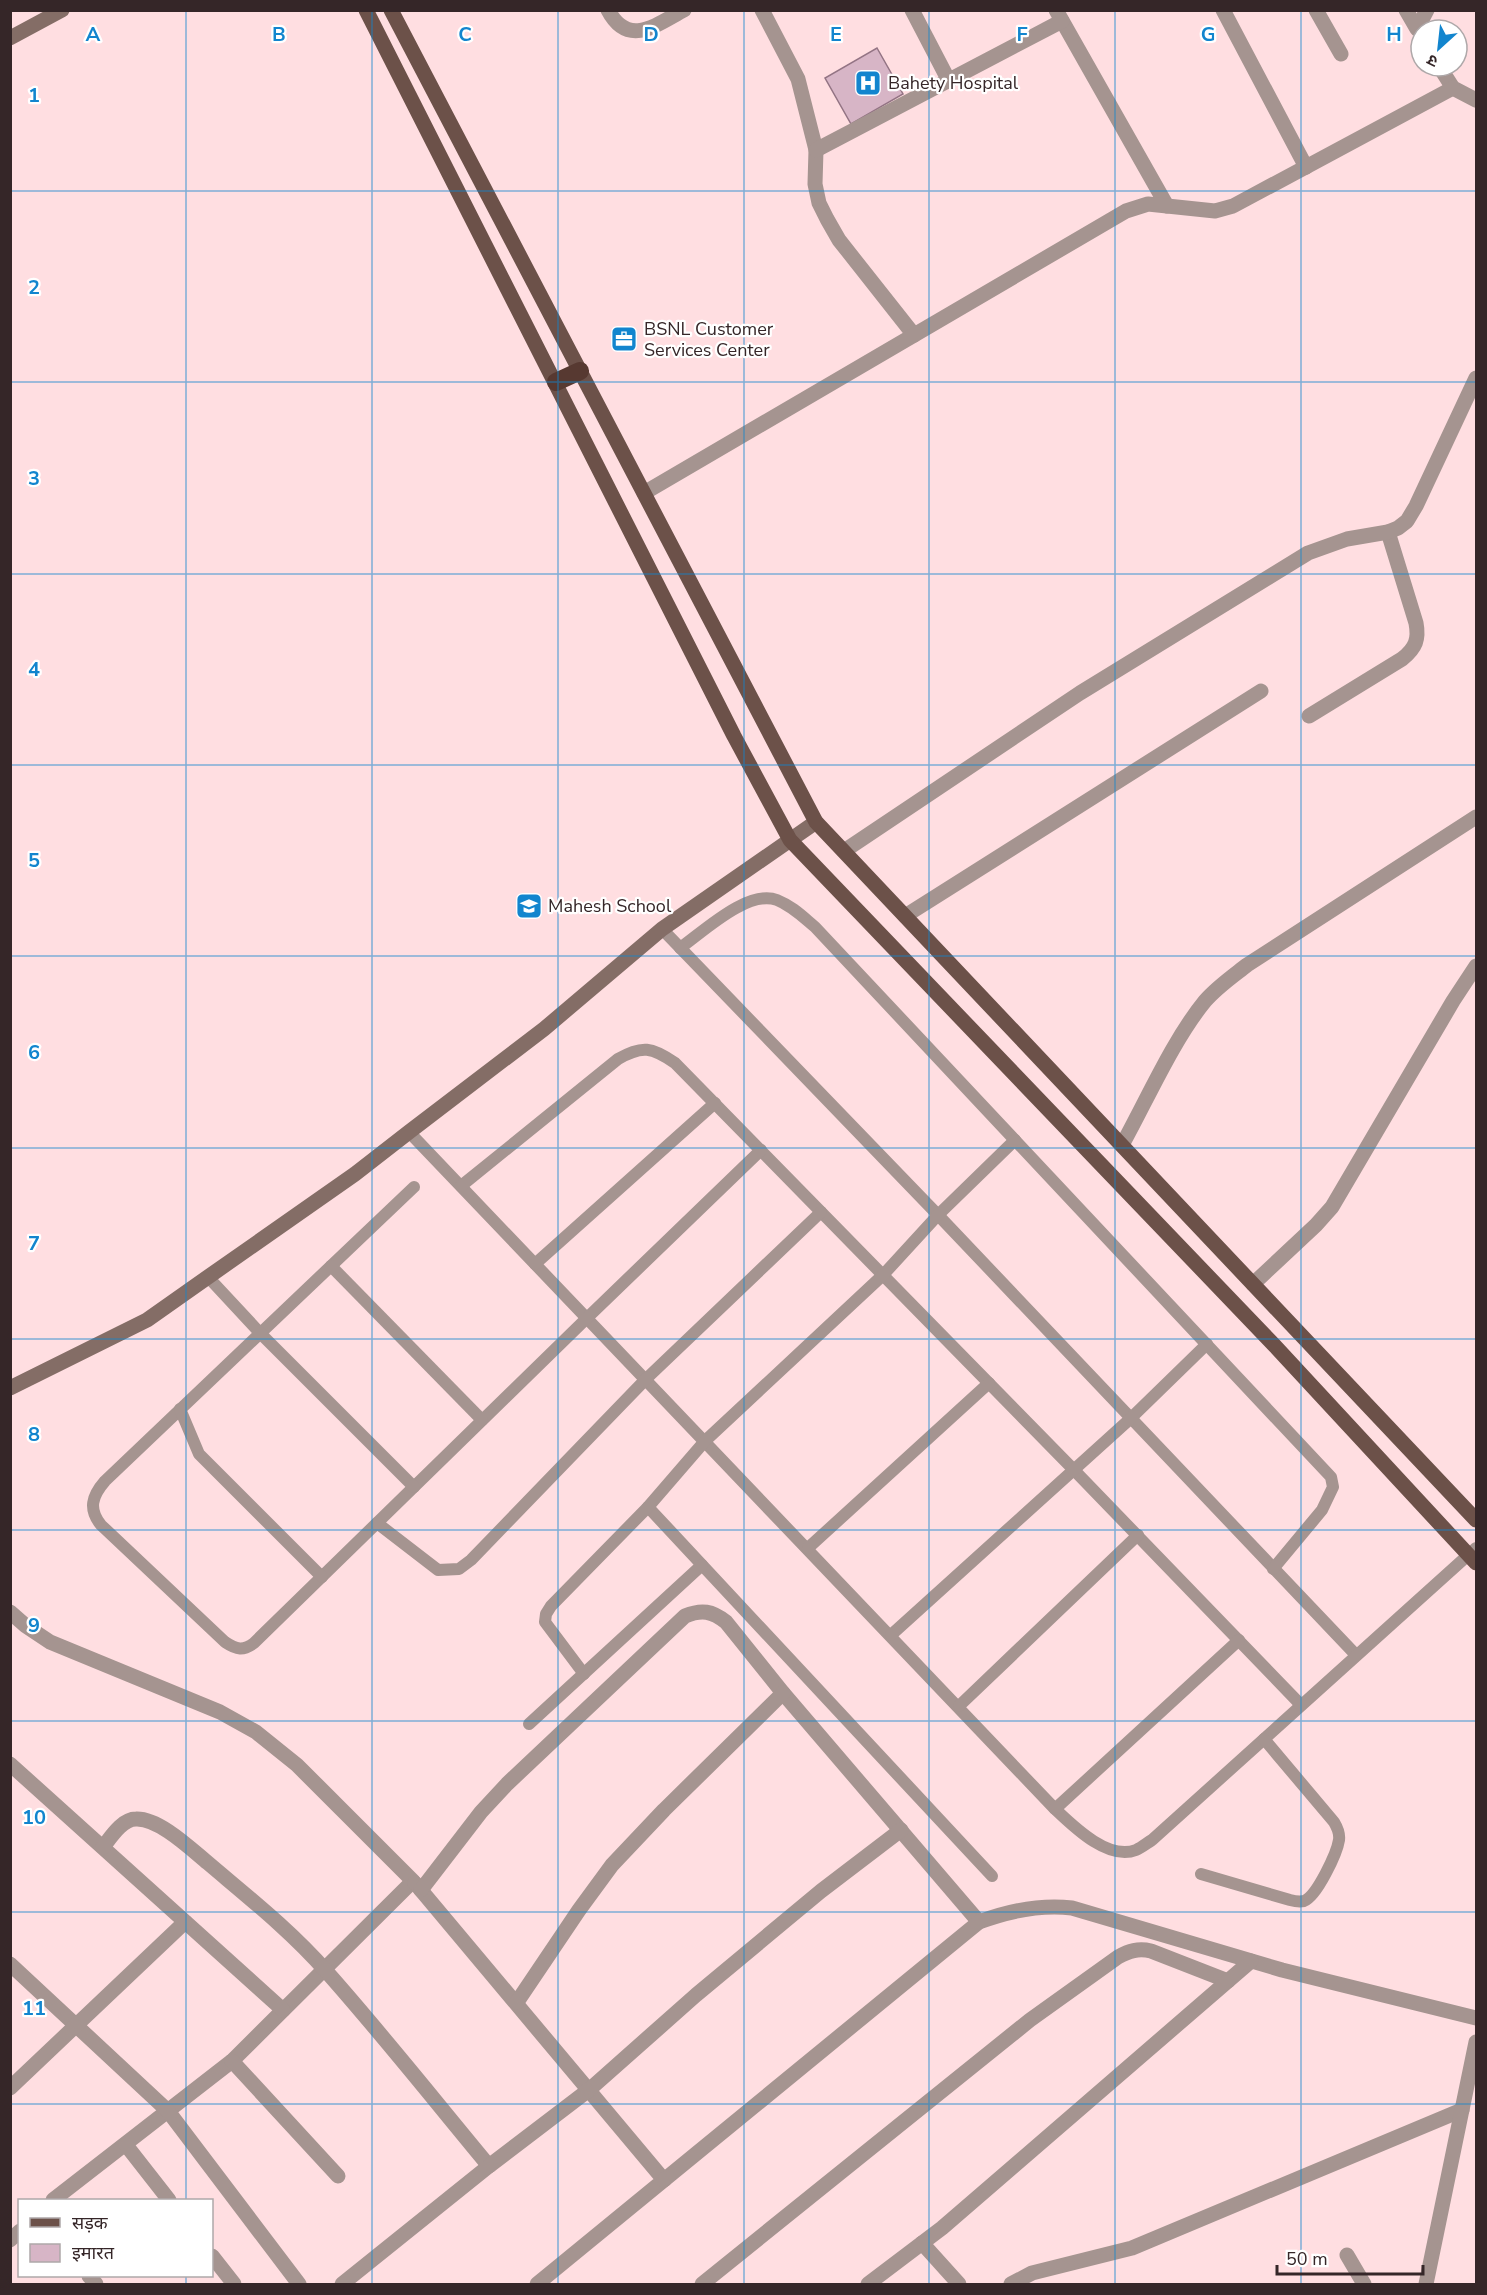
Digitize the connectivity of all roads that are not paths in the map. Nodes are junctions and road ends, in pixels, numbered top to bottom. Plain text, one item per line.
1 (62, 10) edge
2 (366, 10) edge
3 (391, 10) edge
4 (608, 10) edge
5 (684, 10) edge
6 (762, 10) edge
7 (912, 10) edge
8 (1223, 10) edge
9 (1316, 10) edge
10 (1059, 16) edge
11 (10, 39) edge
12 (1341, 54) dead end
13 (1447, 78) edge
14 (949, 81) junction
15 (1453, 88) junction
16 (1476, 100) edge
17 (816, 150) junction
18 (1306, 167) junction
19 (1167, 206) junction
20 (914, 335) junction
21 (580, 371) junction
22 (1476, 378) edge
23 (556, 382) junction
24 (1472, 399) edge
25 (644, 493) junction
26 (1388, 532) junction
27 (1261, 691) dead end
28 (1309, 716) dead end
29 (1476, 817) edge
30 (816, 822) junction
31 (790, 840) junction
32 (844, 851) junction
33 (905, 916) junction
34 (662, 929) junction
35 (680, 948) junction
36 (1476, 966) edge
37 (715, 1103) junction
38 (409, 1132) junction
39 (1016, 1140) junction
40 (1122, 1145) junction
41 (761, 1150) junction
42 (461, 1186) junction
43 (414, 1187) dead end
44 (821, 1212) junction
45 (938, 1215) junction
46 (535, 1264) junction
47 (331, 1266) junction
48 (883, 1275) junction
49 (208, 1277) junction
50 (1253, 1284) junction
51 (587, 1317) junction
52 (260, 1333) junction
53 (1207, 1344) junction
54 (646, 1379) junction
55 (989, 1383) junction
56 (10, 1388) edge
57 (180, 1409) junction
58 (1130, 1419) junction
59 (482, 1420) junction
60 (705, 1441) junction
61 (1073, 1469) junction
62 (414, 1487) junction
63 (648, 1507) junction
64 (1476, 1520) edge
65 (377, 1523) junction
66 (1138, 1535) junction
67 (808, 1548) junction
68 (1474, 1555) edge
69 (702, 1565) junction
70 (1273, 1569) junction
71 (322, 1577) junction
72 (10, 1612) edge
73 (891, 1635) junction
74 (1239, 1640) junction
75 (1356, 1655) junction
76 (584, 1674) junction
77 (783, 1693) junction
78 (1301, 1705) junction
79 (959, 1706) junction
80 (529, 1724) dead end
81 (1264, 1739) junction
82 (10, 1764) edge
83 (1055, 1809) junction
84 (901, 1830) junction
85 (103, 1847) junction
86 (1201, 1874) dead end
87 (992, 1876) dead end
88 (417, 1885) junction
89 (185, 1922) junction
90 (979, 1922) junction
91 (1251, 1961) junction
92 (10, 1964) edge
93 (324, 1969) junction
94 (1228, 1981) junction
95 (517, 2002) junction
96 (283, 2010) junction
97 (1476, 2018) edge
98 (76, 2025) junction
99 (1476, 2042) edge
100 (232, 2061) junction
101 (10, 2088) edge
102 (590, 2089) junction
103 (1462, 2110) junction
104 (168, 2111) junction
105 (126, 2145) junction
106 (489, 2166) junction
107 (338, 2176) dead end
108 (664, 2180) junction
109 (54, 2199) edge
110 (168, 2199) edge
111 (922, 2243) junction
112 (1347, 2255) dead end
113 (213, 2257) edge
114 (1035, 2279) edge
115 (234, 2284) edge
116 (299, 2284) edge
117 (342, 2284) edge
118 (537, 2284) edge
119 (702, 2284) edge
120 (868, 2284) edge
121 (959, 2284) edge
122 (1011, 2284) edge
123 (1364, 2284) edge
124 (1426, 2284) edge

1 - 11 street
2 - 23 main road
3 - 21 main road
4 - 5 street
6 - 17 street
7 - 14 street
8 - 18 street
9 - 12 street
10 - 14 street
10 - 19 street
13 - 15 street
14 - 17 street
15 - 16 street
15 - 18 street
17 - 20 street
18 - 19 street
19 - 20 street
20 - 25 street
21 - 23 highway
21 - 25 main road
22 - 24 street
23 - 31 main road
24 - 26 street
25 - 30 main road
26 - 28 street
26 - 32 street
27 - 33 street
29 - 40 street
30 - 31 street
30 - 32 main road
31 - 34 street
31 - 68 main road
32 - 33 main road
33 - 40 main road
34 - 35 lane
34 - 38 street
35 - 39 lane
35 - 45 lane
36 - 50 street
37 - 41 lane
37 - 42 lane
37 - 46 lane
38 - 42 lane
38 - 49 street
39 - 45 lane
39 - 53 lane
40 - 50 main road
41 - 44 lane
41 - 51 lane
42 - 46 lane
43 - 47 lane
44 - 48 lane
44 - 54 lane
45 - 48 lane
45 - 58 lane
46 - 51 lane
47 - 52 lane
47 - 59 lane
48 - 55 lane
48 - 60 lane
49 - 52 lane
49 - 56 street
50 - 64 main road
51 - 54 lane
51 - 59 lane
52 - 57 lane
52 - 62 lane
53 - 58 lane
53 - 70 lane
54 - 60 lane
54 - 65 lane
55 - 61 lane
55 - 67 lane
57 - 71 lane
57 - 71 lane
58 - 61 lane
58 - 70 lane
59 - 62 lane
60 - 63 lane
60 - 67 lane
61 - 66 lane
61 - 73 lane
62 - 65 lane
63 - 69 lane
63 - 76 lane
65 - 71 lane
66 - 74 lane
66 - 79 lane
67 - 73 lane
68 - 75 lane
69 - 76 lane
69 - 87 lane
70 - 75 lane
72 - 88 street
73 - 79 lane
74 - 78 lane
74 - 83 lane
75 - 78 lane
76 - 80 lane
77 - 84 street
77 - 88 street
77 - 95 street
78 - 81 lane
79 - 83 lane
81 - 83 lane
81 - 86 lane
82 - 85 street
84 - 90 street
84 - 102 street
85 - 89 street
85 - 93 street
88 - 93 street
88 - 95 street
89 - 96 street
89 - 98 street
90 - 91 street
90 - 108 street
91 - 94 street
91 - 97 street
92 - 98 street
93 - 96 street
93 - 106 street
94 - 111 street
94 - 119 street
95 - 102 street
96 - 100 street
98 - 101 street
98 - 104 street
99 - 103 street
100 - 104 street
100 - 107 street
102 - 106 street
102 - 108 street
103 - 114 street
103 - 124 street
104 - 105 street
104 - 116 street
105 - 109 street
105 - 110 street
106 - 117 street
108 - 118 street
111 - 120 street
111 - 121 street
112 - 123 street
113 - 115 street
114 - 122 street

